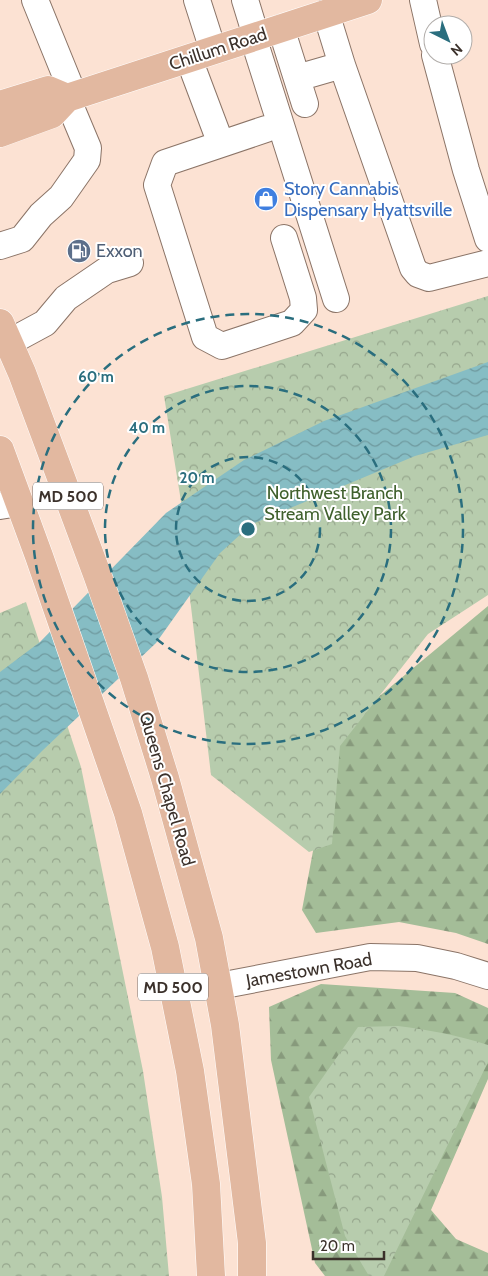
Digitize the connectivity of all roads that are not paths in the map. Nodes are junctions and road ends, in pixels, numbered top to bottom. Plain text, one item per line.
1 (35, 0) edge
2 (197, 0) edge
3 (245, 0) edge
4 (368, 0) edge
5 (423, 0) edge
6 (326, 13) junction
7 (426, 15) edge
8 (263, 34) junction
9 (201, 54) junction
10 (342, 65) junction
11 (438, 65) edge
12 (297, 78) junction
13 (70, 97) junction
14 (305, 104) dead end
15 (0, 105) edge
16 (266, 129) dead end
17 (0, 133) edge
18 (221, 144) junction
19 (284, 238) dead end
20 (488, 239) edge
21 (0, 246) edge
22 (130, 263) dead end
23 (488, 263) edge
24 (336, 299) dead end
25 (4, 333) edge
26 (2, 460) edge
27 (10, 504) edge
28 (488, 976) edge
29 (219, 986) junction
30 (211, 1276) edge
31 (252, 1276) edge

1 - 13 street
2 - 9 street
3 - 8 street
4 - 6 main road, Chillum Road
5 - 7 street
6 - 8 main road, Chillum Road
6 - 10 street
8 - 9 main road, Chillum Road
8 - 12 street
8 - 24 street
9 - 13 main road, Chillum Road
9 - 18 street
10 - 12 street
10 - 23 street
11 - 20 street
12 - 14 street
13 - 15 main road
13 - 17 main road, Chillum Road
13 - 21 street
16 - 18 street
18 - 19 street
22 - 25 street
25 - 29 main road, Queens Chapel Road / MD 500
26 - 27 main road, MD 500
27 - 30 main road, MD 500
28 - 29 street, Jamestown Road
29 - 31 main road, Queens Chapel Road / MD 500

